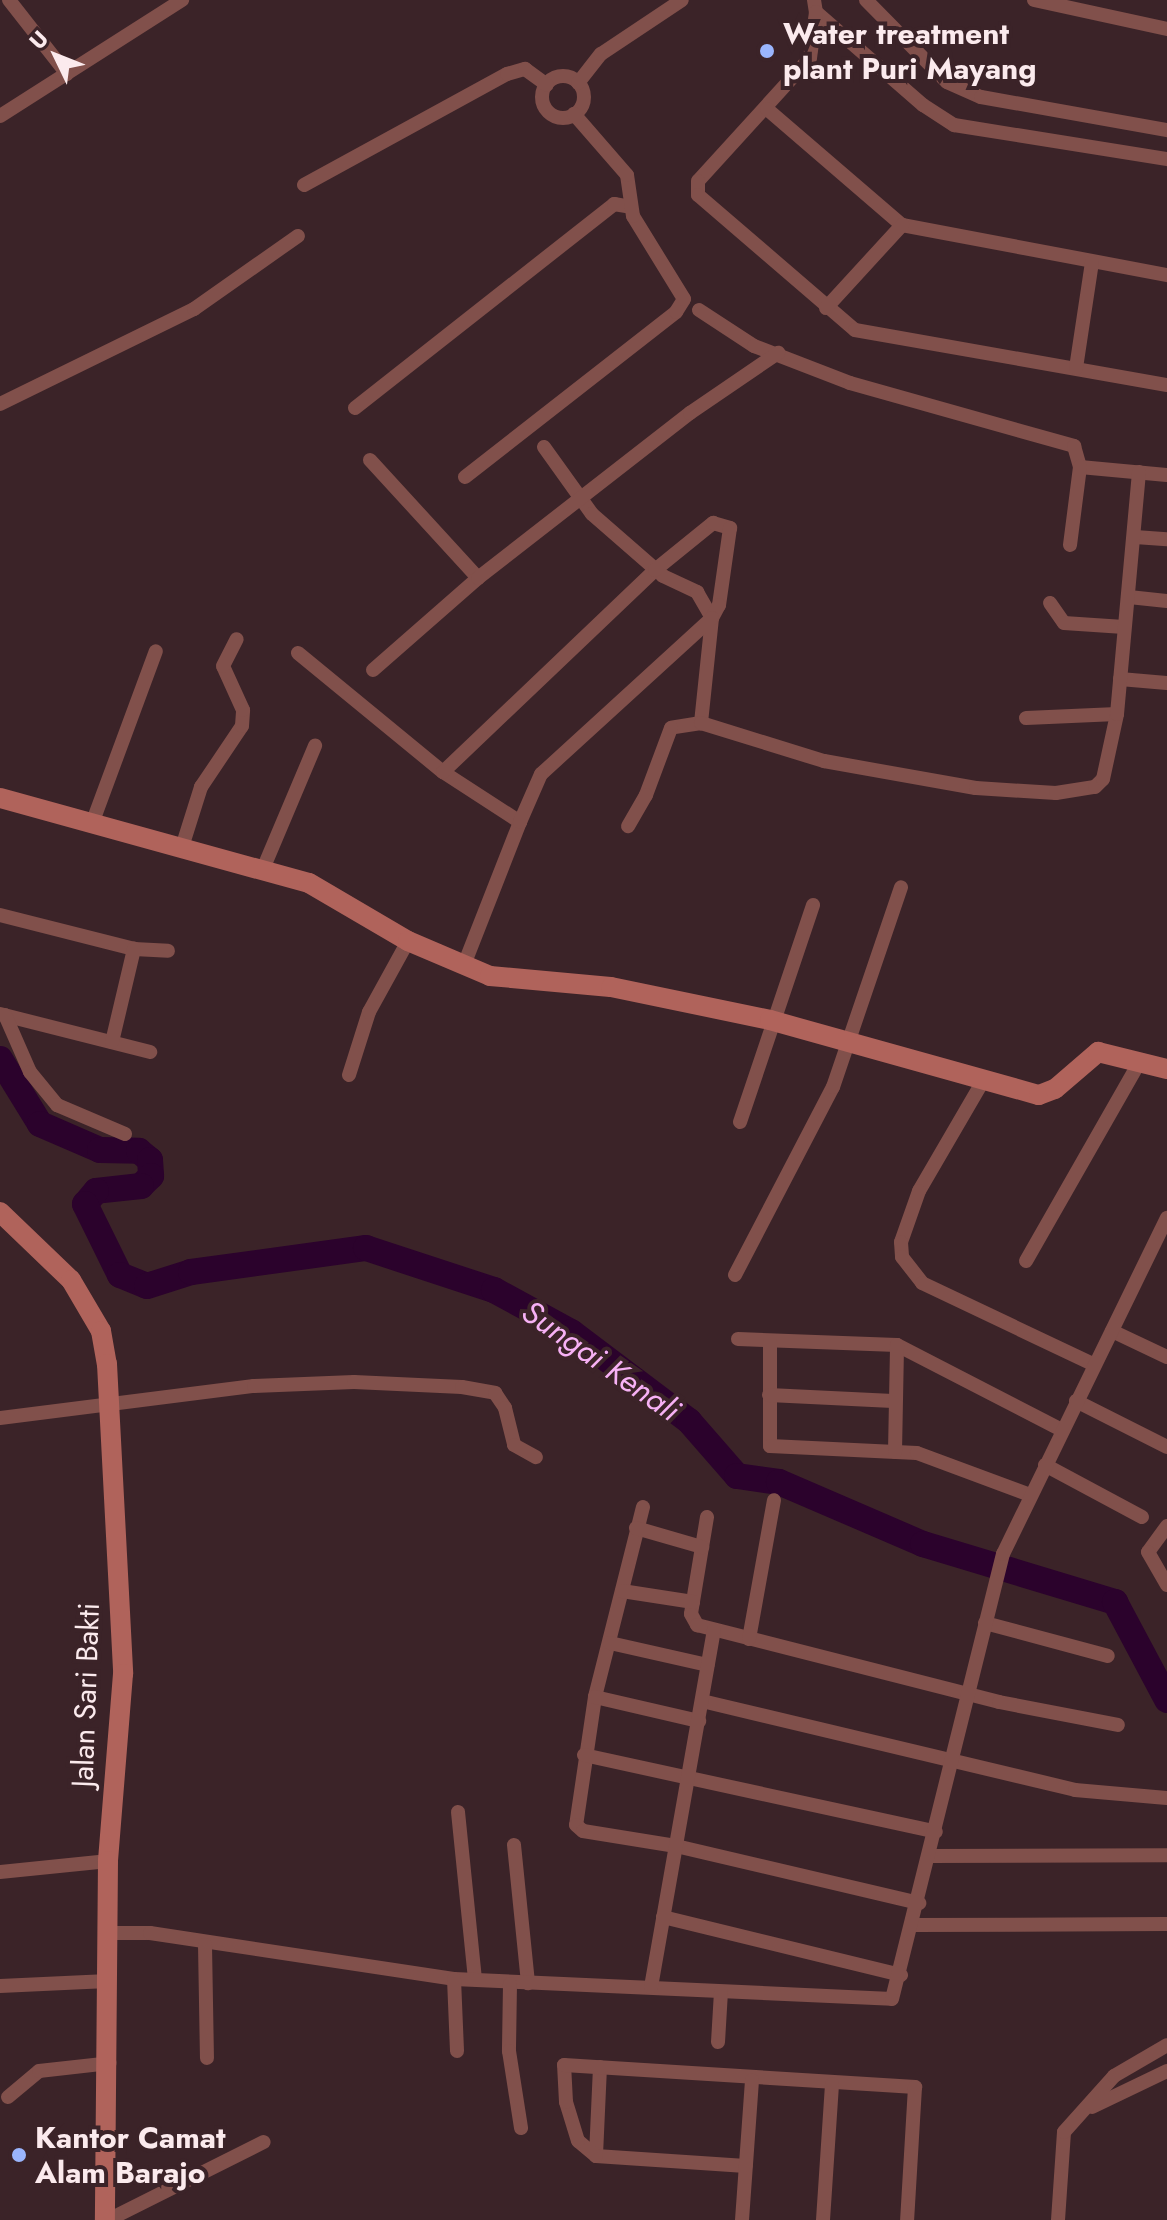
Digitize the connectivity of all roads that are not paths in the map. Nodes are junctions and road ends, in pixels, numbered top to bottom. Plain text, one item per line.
1 (9, 0) edge
2 (182, 0) edge
3 (682, 0) edge
4 (866, 0) edge
5 (1034, 0) edge
6 (815, 6) edge
7 (1167, 29) edge
8 (67, 74) junction
9 (578, 83) junction
10 (547, 85) junction
11 (767, 109) junction
12 (574, 114) junction
13 (0, 116) edge
14 (1167, 130) edge
15 (1167, 159) edge
16 (304, 185) dead end
17 (631, 207) junction
18 (902, 225) junction
19 (298, 236) dead end
20 (1092, 262) junction
21 (1167, 275) edge
22 (826, 308) junction
23 (699, 310) dead end
24 (778, 353) junction
25 (1076, 368) junction
26 (1167, 385) edge
27 (0, 404) edge
28 (355, 408) dead end
29 (544, 447) dead end
30 (370, 460) dead end
31 (1080, 467) junction
32 (1139, 472) junction
33 (1167, 475) edge
34 (465, 477) dead end
35 (582, 499) junction
36 (1135, 537) junction
37 (1167, 539) edge
38 (1070, 545) dead end
39 (655, 570) junction
40 (478, 578) junction
41 (1129, 597) junction
42 (1167, 601) edge
43 (1050, 603) dead end
44 (712, 618) junction
45 (1124, 627) junction
46 (237, 639) dead end
47 (156, 651) dead end
48 (298, 653) dead end
49 (373, 670) dead end
50 (1120, 679) junction
51 (1167, 683) edge
52 (1117, 714) junction
53 (1026, 718) dead end
54 (701, 723) junction
55 (315, 746) dead end
56 (443, 772) junction
57 (0, 798) edge
58 (93, 821) junction
59 (520, 822) junction
60 (628, 826) dead end
61 (183, 844) junction
62 (263, 869) junction
63 (901, 887) dead end
64 (813, 905) dead end
65 (0, 915) edge
66 (408, 941) junction
67 (134, 949) junction
68 (168, 951) dead end
69 (464, 965) junction
70 (3, 1015) edge
71 (770, 1020) junction
72 (112, 1042) junction
73 (848, 1042) junction
74 (150, 1052) dead end
75 (1140, 1061) junction
76 (1167, 1069) edge
77 (349, 1075) dead end
78 (983, 1081) junction
79 (740, 1122) dead end
80 (125, 1134) dead end
81 (0, 1212) edge
82 (1167, 1218) edge
83 (1026, 1261) dead end
84 (735, 1275) dead end
85 (1112, 1331) junction
86 (738, 1339) dead end
87 (770, 1342) junction
88 (897, 1345) junction
89 (1167, 1357) edge
90 (1095, 1365) junction
91 (769, 1395) junction
92 (108, 1401) junction
93 (893, 1401) junction
94 (1076, 1401) junction
95 (0, 1418) edge
96 (1062, 1430) junction
97 (1167, 1447) edge
98 (895, 1452) junction
99 (536, 1457) dead end
100 (1045, 1465) junction
101 (1030, 1495) junction
102 (774, 1500) dead end
103 (643, 1507) dead end
104 (707, 1517) dead end
105 (1142, 1517) dead end
106 (1167, 1526) edge
107 (636, 1528) junction
108 (702, 1547) junction
109 (1167, 1585) edge
110 (622, 1591) junction
111 (693, 1602) junction
112 (985, 1623) junction
113 (714, 1631) junction
114 (749, 1639) junction
115 (610, 1643) junction
116 (1108, 1656) dead end
117 (708, 1665) junction
118 (968, 1694) junction
119 (595, 1697) junction
120 (702, 1701) junction
121 (699, 1721) junction
122 (1118, 1725) dead end
123 (584, 1755) junction
124 (952, 1764) junction
125 (689, 1777) junction
126 (1167, 1798) edge
127 (458, 1812) dead end
128 (936, 1832) junction
129 (514, 1845) dead end
130 (676, 1846) junction
131 (1167, 1855) edge
132 (930, 1856) junction
133 (108, 1861) junction
134 (0, 1872) edge
135 (919, 1903) junction
136 (663, 1917) junction
137 (1167, 1924) edge
138 (913, 1925) junction
139 (108, 1933) junction
140 (205, 1945) junction
141 (901, 1975) junction
142 (454, 1979) junction
143 (475, 1979) junction
144 (108, 1981) junction
145 (528, 1983) junction
146 (510, 1984) junction
147 (0, 1986) edge
148 (651, 1987) junction
149 (721, 1992) junction
150 (718, 2042) dead end
151 (1167, 2045) edge
152 (457, 2051) dead end
153 (207, 2058) dead end
154 (110, 2063) junction
155 (600, 2067) junction
156 (1167, 2071) edge
157 (752, 2080) junction
158 (832, 2084) junction
159 (8, 2097) dead end
160 (1085, 2110) junction
161 (521, 2128) dead end
162 (264, 2142) dead end
163 (596, 2156) junction
164 (746, 2166) junction
165 (107, 2220) edge
166 (742, 2220) edge
167 (823, 2220) edge
168 (907, 2220) edge
169 (1058, 2220) edge

1 - 8 street
2 - 8 street
3 - 9 street
4 - 14 street
5 - 7 street
6 - 11 street
6 - 15 street
8 - 13 street
9 - 10 street
9 - 12 street
10 - 12 street
10 - 16 street
11 - 18 street
11 - 22 street
12 - 17 street
17 - 28 street
17 - 34 street
18 - 20 street
18 - 22 street
19 - 27 street
20 - 21 street
20 - 25 street
22 - 25 street
23 - 24 street
24 - 31 street
24 - 35 street
25 - 26 street
29 - 35 street
30 - 40 street
31 - 32 street
31 - 38 street
32 - 33 street
32 - 36 street
35 - 39 street
35 - 40 street
36 - 37 street
36 - 41 street
39 - 44 street
39 - 44 street
39 - 56 street
40 - 49 street
41 - 42 street
41 - 45 street
43 - 45 street
44 - 54 street
44 - 59 street
45 - 50 street
46 - 61 street
47 - 58 street
48 - 56 street
50 - 51 street
50 - 52 street
52 - 53 street
52 - 54 street
54 - 60 street
55 - 62 street
56 - 59 street
57 - 58 street
58 - 61 street
59 - 69 street
61 - 62 street
62 - 66 street
63 - 73 street
64 - 71 street
65 - 67 street
66 - 69 street
66 - 77 street
67 - 68 street
67 - 72 street
69 - 71 street
70 - 72 street
70 - 80 street
71 - 73 street
71 - 79 street
72 - 74 street
73 - 78 street
73 - 84 street
75 - 76 street
75 - 78 street
75 - 83 street
78 - 90 street
81 - 92 street, Jalan Sari Bakti
82 - 85 street
85 - 89 street
85 - 90 street
86 - 87 street
87 - 88 street
87 - 91 street
88 - 93 street
88 - 96 street
90 - 94 street
91 - 93 street
91 - 98 street
92 - 95 street
92 - 99 street
92 - 133 street, Jalan Sari Bakti
93 - 98 street
94 - 96 street
94 - 97 street
96 - 100 street
98 - 101 street
100 - 101 street
100 - 105 street
101 - 112 street
102 - 114 street
103 - 107 street
104 - 108 street
106 - 109 street
107 - 108 street
107 - 110 street
108 - 111 street
110 - 111 street
110 - 115 street
111 - 113 street
112 - 116 street
112 - 118 street
113 - 114 street
113 - 117 street
114 - 118 street
115 - 117 street
115 - 119 street
117 - 120 street
118 - 122 street
118 - 124 street
119 - 121 street
119 - 123 street
120 - 121 street
120 - 124 street
121 - 125 street
123 - 125 street
123 - 130 street
124 - 126 street
124 - 128 street
125 - 128 street
125 - 130 street
127 - 143 street
128 - 132 street
129 - 145 street
130 - 135 street
130 - 136 street
131 - 132 street
132 - 135 street
133 - 134 street
133 - 139 street, Jalan Sari Bakti
135 - 138 street
136 - 141 street
136 - 148 street
137 - 138 street
138 - 141 street
139 - 140 street
139 - 144 street, Jalan Sari Bakti
140 - 142 street
140 - 153 street
141 - 149 street
142 - 143 street
142 - 152 street
143 - 146 street
144 - 147 street
144 - 154 street, Jalan Sari Bakti
145 - 146 street
145 - 148 street
146 - 161 street
148 - 149 street
149 - 150 street
151 - 160 street
154 - 159 street
154 - 165 street, Jalan Sari Bakti
155 - 157 street
155 - 163 street
155 - 163 street
156 - 160 street
157 - 158 street
157 - 164 street
158 - 167 street
158 - 168 street
160 - 169 street
162 - 165 street
163 - 164 street
164 - 166 street

